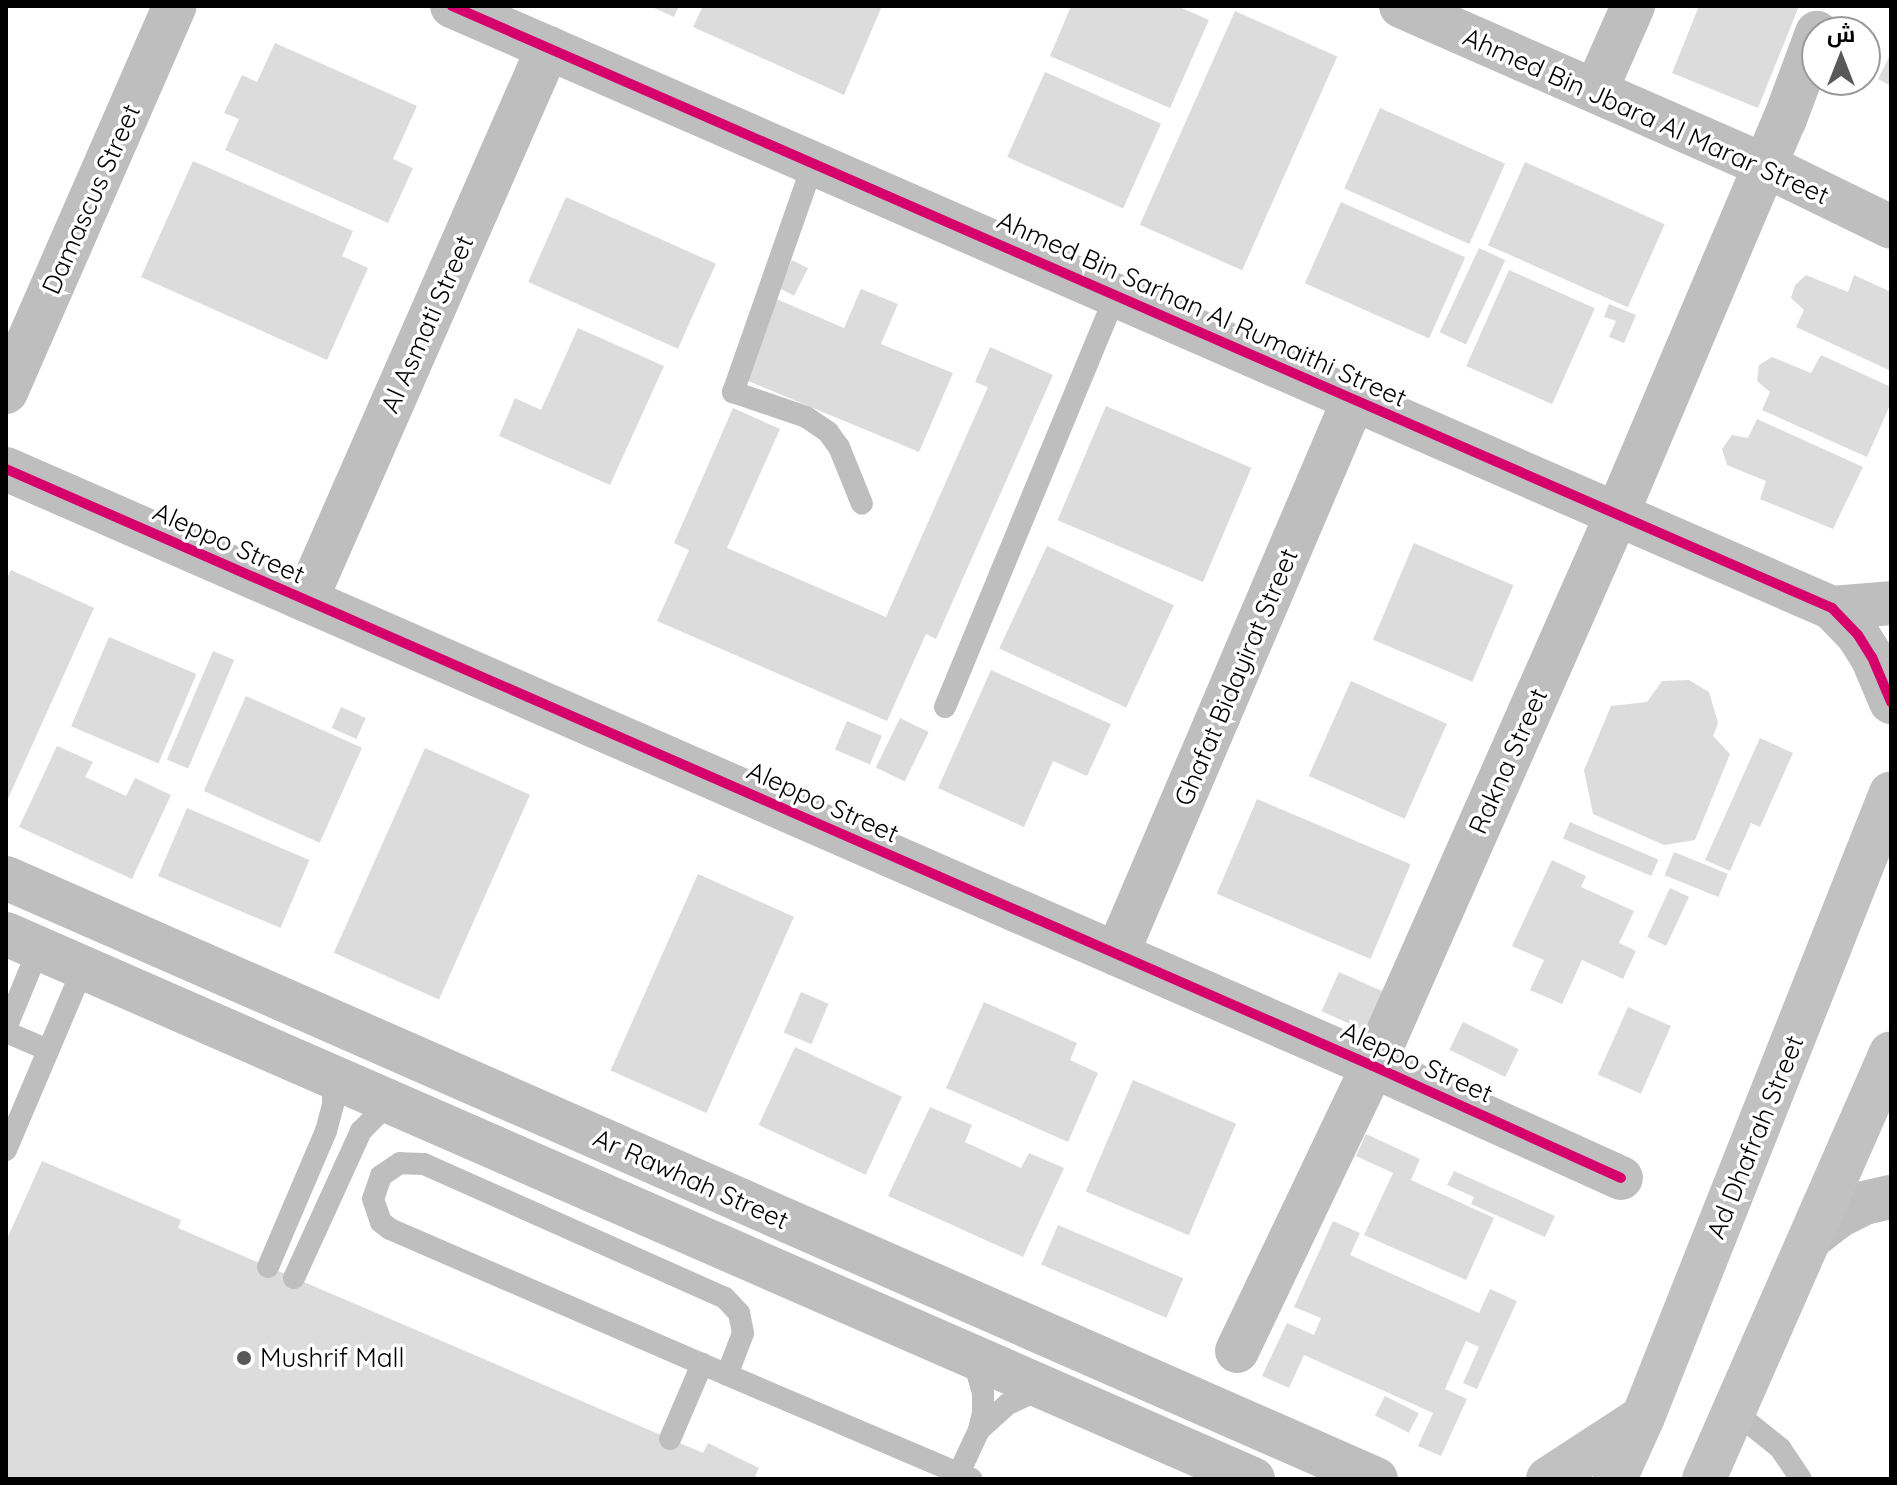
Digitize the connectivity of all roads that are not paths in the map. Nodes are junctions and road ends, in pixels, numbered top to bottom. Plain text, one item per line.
1 (175, 6) edge
2 (452, 6) edge
3 (1401, 6) edge
4 (1633, 6) edge
5 (548, 48) junction
6 (1801, 72) edge
7 (1596, 90) junction
8 (813, 164) junction
9 (1764, 165) junction
10 (1891, 227) edge
11 (1116, 295) junction
12 (6, 392) edge
13 (1354, 399) junction
14 (6, 469) edge
15 (862, 504) dead end
16 (1617, 514) junction
17 (306, 600) junction
18 (1891, 603) edge
19 (1832, 608) junction
20 (1891, 702) edge
21 (945, 707) dead end
22 (1891, 793) edge
23 (6, 878) edge
24 (23, 941) edge
25 (1117, 954) junction
26 (84, 966) junction
27 (6, 1030) edge
28 (48, 1050) junction
29 (1891, 1053) edge
30 (1373, 1066) junction
31 (333, 1076) junction
32 (391, 1101) junction
33 (6, 1150) edge
34 (1621, 1178) dead end
35 (1891, 1197) edge
36 (1813, 1236) junction
37 (268, 1267) dead end
38 (294, 1278) dead end
39 (1237, 1351) dead end
40 (973, 1357) junction
41 (702, 1364) junction
42 (727, 1375) junction
43 (1044, 1387) junction
44 (1735, 1412) junction
45 (1643, 1417) junction
46 (979, 1430) junction
47 (670, 1439) dead end
48 (966, 1476) edge
49 (1253, 1479) edge
50 (1376, 1479) edge
51 (1548, 1479) edge
52 (1615, 1479) edge
53 (1704, 1479) edge
54 (1801, 1479) edge

1 - 12 street, Damascus Street
2 - 5 street, Ahmed Bin Sarhan Al Rumaithi Street
3 - 7 street, Ahmed Bin Jbara Al Marar Street
4 - 7 street
5 - 8 street, Ahmed Bin Sarhan Al Rumaithi Street
5 - 17 street, Al Asmati Street
6 - 9 street, Rakna Street
7 - 9 street, Ahmed Bin Jbara Al Marar Street
8 - 11 street, Ahmed Bin Sarhan Al Rumaithi Street
8 - 15 lane
9 - 10 street, Ahmed Bin Jbara Al Marar Street
9 - 16 street, Rakna Street
11 - 13 street, Ahmed Bin Sarhan Al Rumaithi Street
11 - 21 lane
13 - 16 street, Ahmed Bin Sarhan Al Rumaithi Street
13 - 25 street, Ghafat Bidayirat Street
14 - 17 street, Aleppo Street
16 - 19 street, Ahmed Bin Sarhan Al Rumaithi Street
16 - 30 street, Rakna Street
17 - 25 street, Aleppo Street
18 - 19 street, Ahmed Bin Sarhan Al Rumaithi Street
19 - 20 street, Ahmed Bin Sarhan Al Rumaithi Street
22 - 45 main road, Ad Dhafrah Street
23 - 50 street, Ar Rawhah Street
24 - 26 street, Ar Rawhah Street
24 - 27 lane
25 - 30 street, Aleppo Street
26 - 28 lane
26 - 31 street, Ar Rawhah Street
27 - 28 lane
28 - 33 lane
29 - 36 main road
30 - 34 street, Aleppo Street
30 - 39 street, Rakna Street
31 - 32 street, Ar Rawhah Street
31 - 37 lane
32 - 38 lane
32 - 40 street, Ar Rawhah Street
35 - 36 street
36 - 44 main road
40 - 43 street, Ar Rawhah Street
40 - 46 lane
41 - 42 lane
41 - 42 lane
41 - 47 lane
42 - 48 lane
43 - 46 lane
43 - 49 street, Ar Rawhah Street
44 - 53 main road
44 - 54 lane
45 - 51 main road
45 - 52 main road, Ad Dhafrah Street
46 - 48 lane

